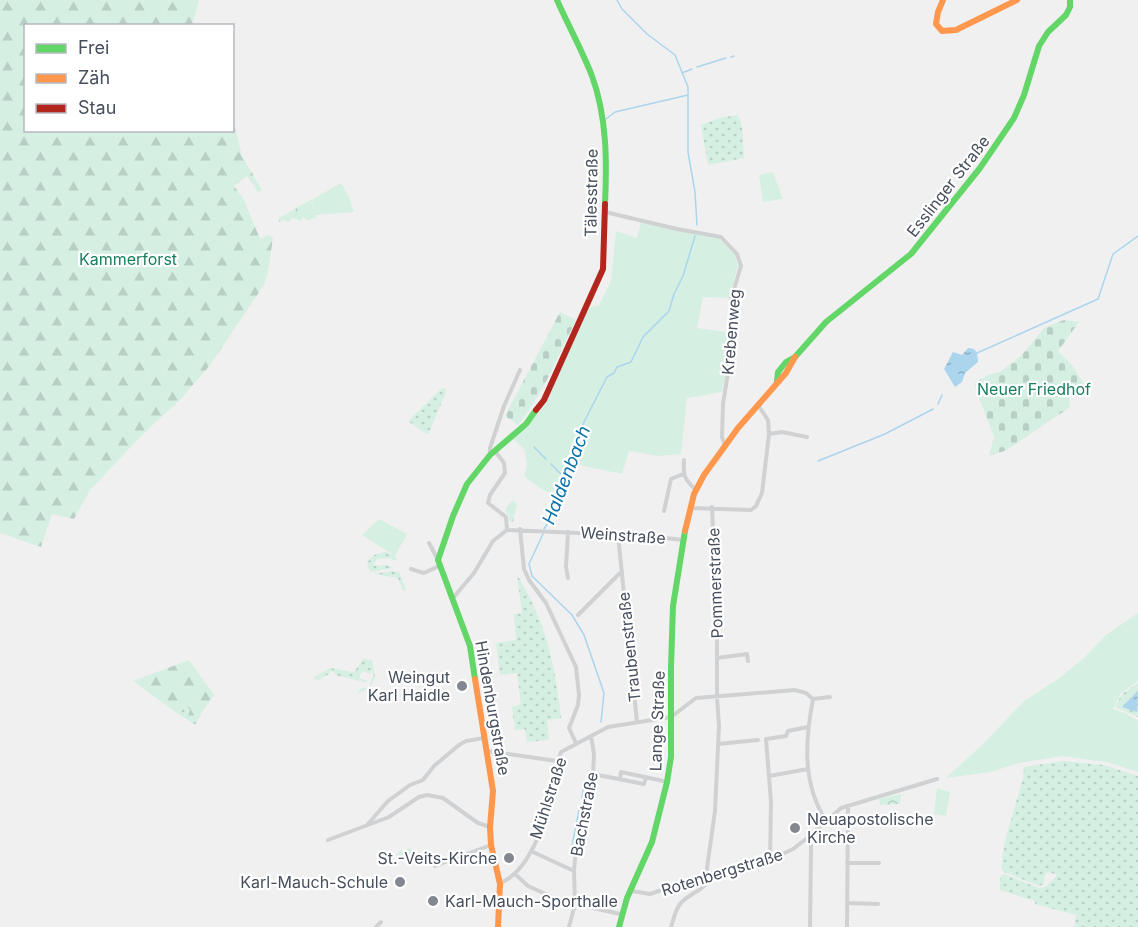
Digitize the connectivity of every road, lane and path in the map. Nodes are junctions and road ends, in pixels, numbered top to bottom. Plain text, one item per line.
1 (557, 0) edge
2 (943, 0) edge
3 (1017, 0) edge
4 (1070, 0) edge
5 (605, 212) junction
6 (520, 370) dead end
7 (758, 404) junction
8 (769, 434) junction
9 (807, 437) dead end
10 (726, 446) junction
11 (492, 453) junction
12 (684, 460) dead end
13 (683, 474) junction
14 (696, 489) junction
15 (712, 507) junction
16 (690, 508) junction
17 (664, 511) dead end
18 (520, 529) junction
19 (507, 530) junction
20 (568, 532) junction
21 (618, 535) junction
22 (682, 540) junction
23 (429, 543) dead end
24 (438, 563) junction
25 (411, 569) dead end
26 (621, 572) junction
27 (568, 578) dead end
28 (453, 597) junction
29 (578, 615) dead end
30 (717, 658) junction
31 (748, 662) dead end
32 (717, 697) junction
33 (831, 697) dead end
34 (813, 699) junction
35 (671, 717) junction
36 (637, 722) junction
37 (808, 727) junction
38 (591, 736) junction
39 (485, 738) junction
40 (758, 740) dead end
41 (576, 743) junction
42 (718, 744) junction
43 (487, 752) junction
44 (557, 761) junction
45 (808, 769) junction
46 (593, 774) junction
47 (769, 776) junction
48 (645, 777) junction
49 (620, 779) junction
50 (937, 779) dead end
51 (668, 782) junction
52 (848, 806) junction
53 (826, 821) junction
54 (849, 823) junction
55 (878, 823) dead end
56 (367, 825) junction
57 (490, 827) junction
58 (807, 839) junction
59 (328, 840) dead end
60 (490, 845) junction
61 (531, 851) junction
62 (770, 860) junction
63 (847, 863) junction
64 (879, 863) dead end
65 (435, 866) dead end
66 (574, 871) junction
67 (515, 874) junction
68 (706, 875) junction
69 (500, 884) junction
70 (632, 891) junction
71 (550, 896) dead end
72 (847, 903) junction
73 (575, 904) junction
74 (878, 904) dead end
75 (620, 914) junction
76 (381, 922) dead end
77 (376, 927) edge
78 (498, 927) edge
79 (569, 927) edge
80 (619, 927) edge
81 (671, 927) edge
82 (810, 927) edge
83 (847, 927) edge

1 - 5 main road, Tälesstraße
2 - 3 main road
4 - 7 main road, Esslinger Straße
5 - 10 street, Krebenweg
5 - 11 main road, Tälesstraße
6 - 11 street
7 - 8 street
7 - 10 main road, Esslinger Straße
8 - 9 street
8 - 15 street
10 - 14 main road, Esslinger Straße
11 - 19 street
11 - 24 main road
12 - 13 street
13 - 14 street
13 - 17 street
14 - 16 main road, Esslinger Straße
15 - 16 street
15 - 30 street, Pommerstraße
16 - 22 main road, Lange Straße
18 - 19 street, Weinstraße
18 - 20 street, Weinstraße
18 - 41 street
19 - 28 street
20 - 21 street, Weinstraße
20 - 27 street
21 - 22 street, Weinstraße
21 - 26 street, Traubenstraße
22 - 35 main road, Lange Straße
23 - 24 street
24 - 25 street
24 - 28 main road, Hindenburgstraße
26 - 29 street, Traubenstraße
26 - 36 street, Traubenstraße
28 - 39 main road, Hindenburgstraße
30 - 31 street, Pommerstraße
30 - 32 street, Pommerstraße
32 - 34 street
32 - 35 street
32 - 42 street, Pommerstraße
33 - 34 street
34 - 37 street
35 - 36 street, Mühlstraße
35 - 51 main road, Lange Straße
36 - 38 street, Mühlstraße
37 - 45 street
37 - 47 street
38 - 41 street, Mühlstraße
38 - 46 street, Bachstraße
39 - 43 main road, Hindenburgstraße
39 - 56 street
40 - 42 street
41 - 44 street, Mühlstraße
42 - 68 street, Pommerstraße
43 - 44 street
43 - 57 main road, Hindenburgstraße
44 - 61 street, Mühlstraße
45 - 47 street
45 - 53 street
46 - 49 street
46 - 66 street, Bachstraße
47 - 62 street
48 - 49 street
48 - 49 street
48 - 51 street
50 - 52 street, Rotenbergstraße
51 - 70 main road, Lange Straße
52 - 53 street, Rotenbergstraße
52 - 54 street
53 - 58 street, Rotenbergstraße
54 - 55 street
54 - 63 street
56 - 57 street
56 - 59 street
57 - 60 main road, Hindenburgstraße
58 - 62 street, Rotenbergstraße
58 - 82 street
60 - 65 street
60 - 69 main road, Hindenburgstraße
61 - 66 street
61 - 67 street, Mühlstraße
62 - 68 street, Rotenbergstraße
63 - 64 street
63 - 72 street
66 - 73 street, Bachstraße
67 - 69 street
67 - 71 street
68 - 70 street, Rotenbergstraße
68 - 81 street
69 - 78 main road, Hindenburgstraße
70 - 75 main road, Lange Straße
72 - 74 street
72 - 83 street
73 - 75 street
73 - 79 street, Bachstraße
75 - 80 main road, Lange Straße
76 - 77 street

